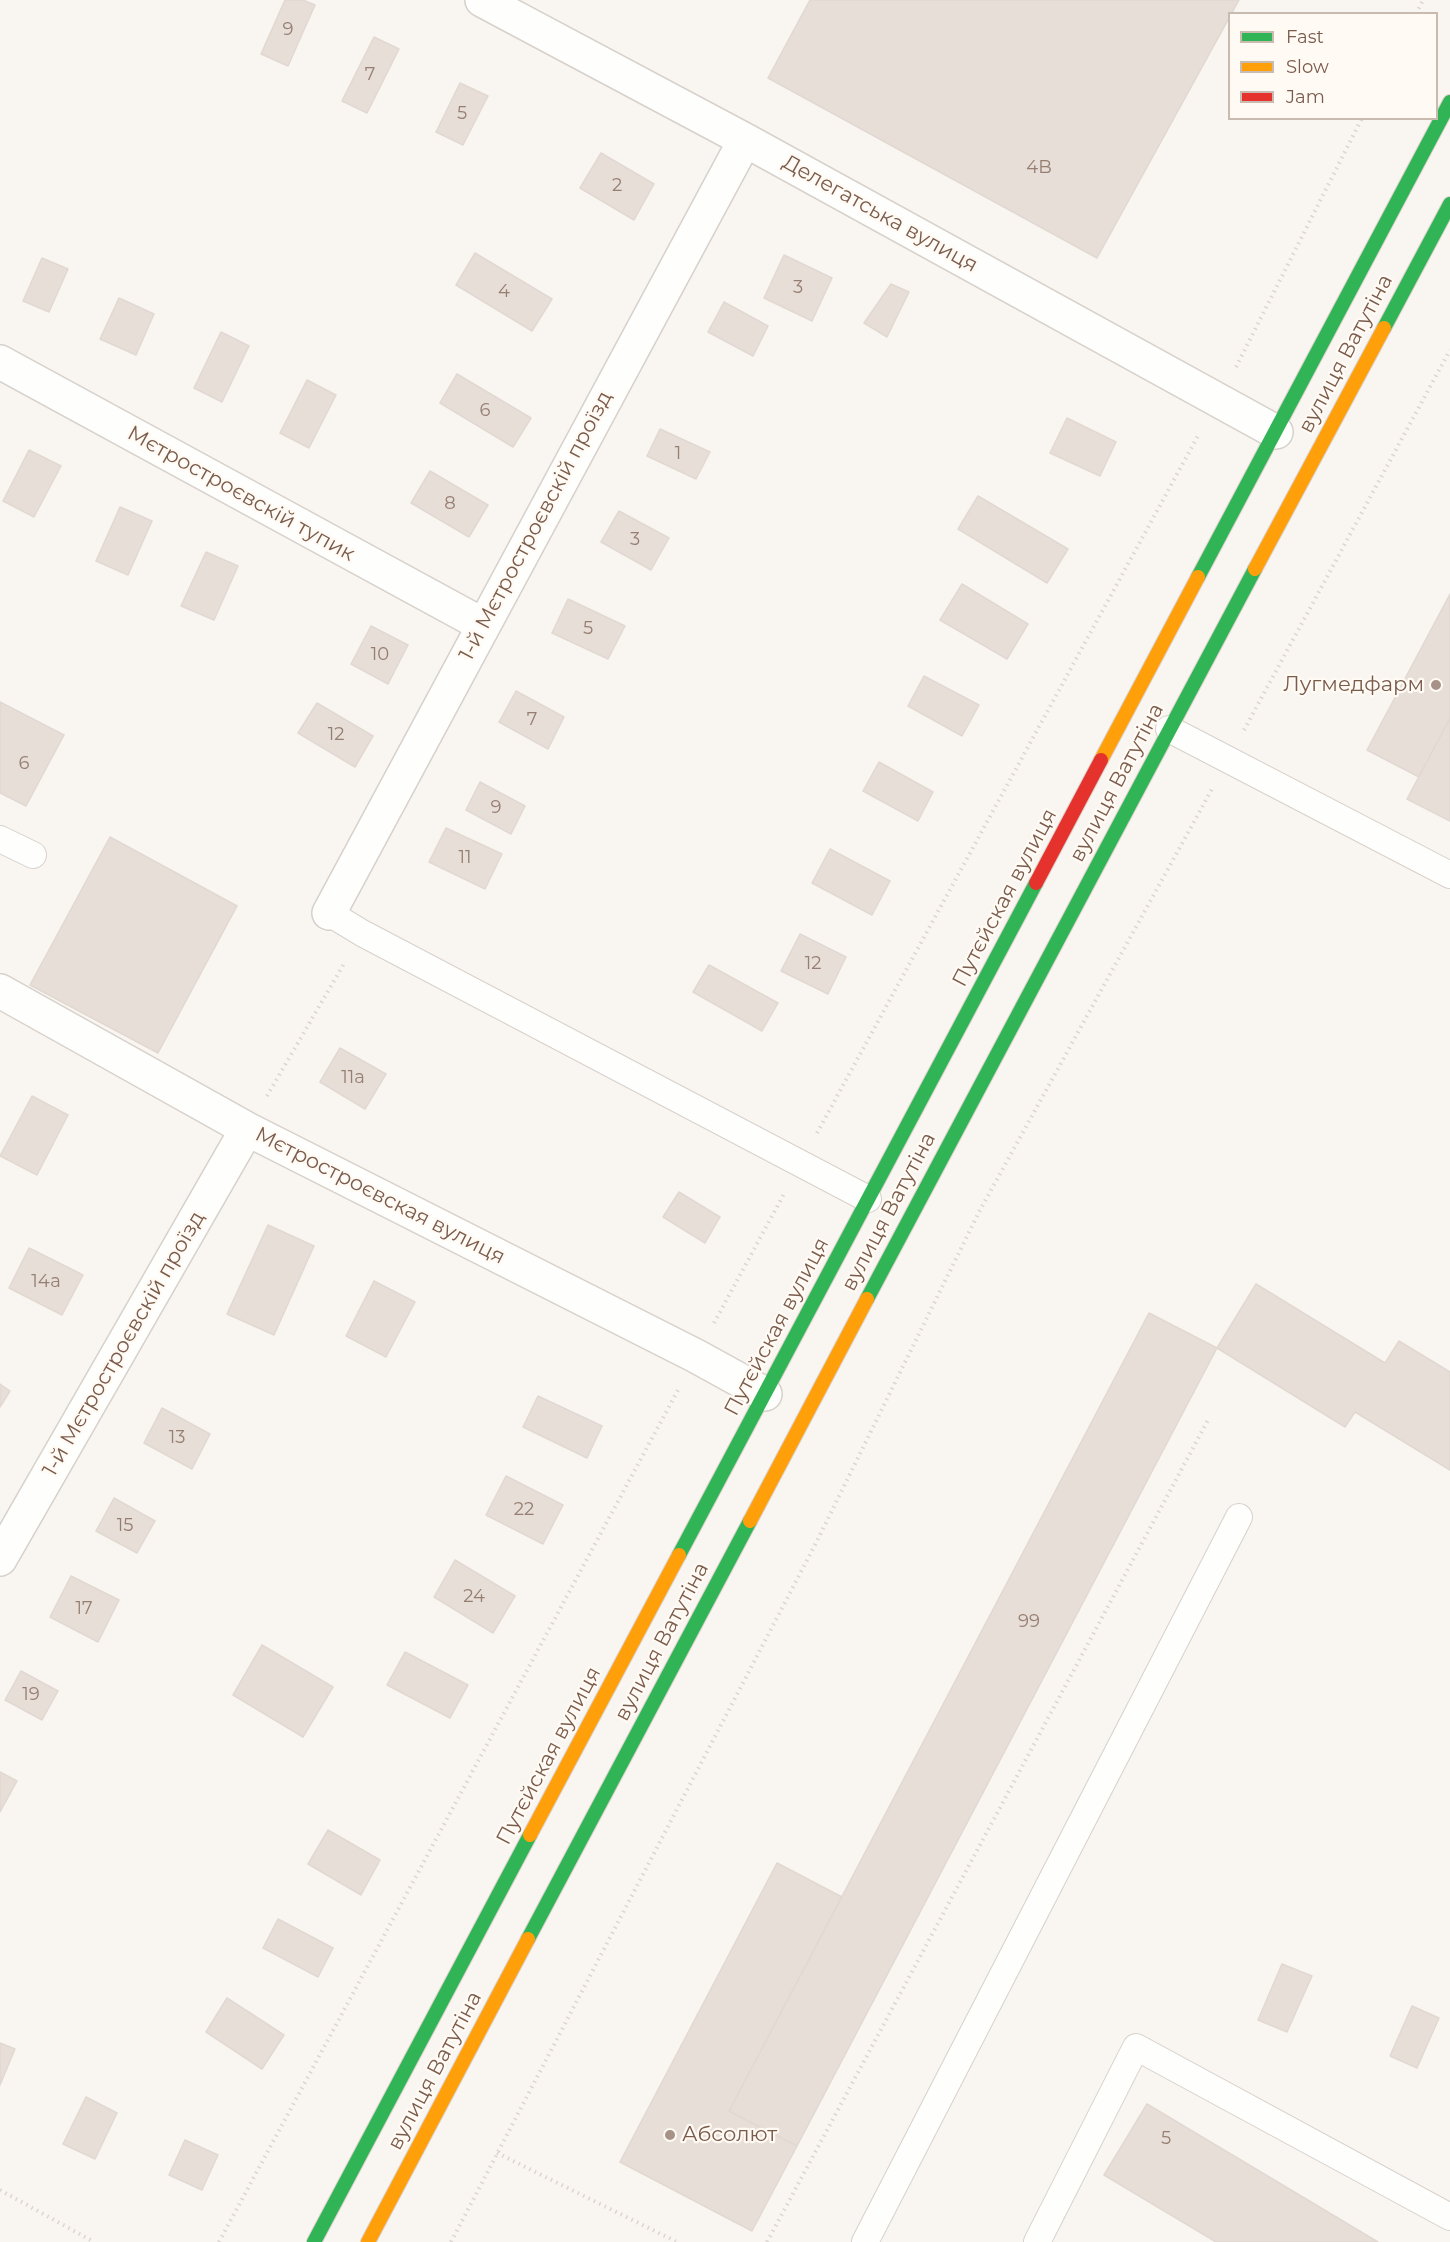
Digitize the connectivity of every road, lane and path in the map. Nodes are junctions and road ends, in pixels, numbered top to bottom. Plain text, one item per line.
1 (482, 0) edge
2 (1450, 102) edge
3 (1361, 120) edge
4 (745, 140) junction
5 (1450, 204) edge
6 (1450, 350) edge
7 (0, 362) edge
8 (1218, 399) junction
9 (1276, 432) junction
10 (483, 625) junction
11 (1169, 729) junction
12 (1228, 760) junction
13 (0, 839) edge
14 (33, 855) dead end
15 (1450, 875) edge
16 (329, 913) joint
17 (362, 933) junction
18 (0, 991) edge
19 (247, 1129) junction
20 (801, 1163) junction
21 (868, 1199) junction
22 (696, 1356) junction
23 (765, 1394) junction
24 (1208, 1420) dead end
25 (1239, 1517) dead end
26 (0, 1559) edge
27 (497, 2153) junction
28 (0, 2190) edge
29 (1450, 2217) edge
30 (94, 2242) edge
31 (219, 2242) edge
32 (314, 2242) edge
33 (368, 2242) edge
34 (451, 2242) edge
35 (677, 2242) edge
36 (767, 2242) edge
37 (865, 2242) edge
38 (1038, 2242) edge

1 - 4 street, Делегатська вулиця
2 - 9 main road, вулиця Ватутіна
3 - 8 path
4 - 8 street, Делегатська вулиця
4 - 10 street, 1-й Мєтростроєвскій проїзд
5 - 11 main road, вулиця Ватутіна
6 - 12 path
7 - 10 street, Мєтростроєвскій тупик
8 - 9 street, Делегатська вулиця
8 - 20 path
9 - 21 main road, Путєйская вулиця
10 - 16 street, 1-й Мєтростроєвскій проїзд
11 - 12 lane
11 - 33 main road, вулиця Ватутіна
12 - 15 lane
12 - 27 path
13 - 14 lane
16 - 17 lane
17 - 19 path
17 - 20 lane
18 - 19 street, Мєтростроєвская вулиця
19 - 22 street, Мєтростроєвская вулиця
19 - 26 street, 1-й Мєтростроєвскій проїзд
20 - 21 lane
20 - 22 path
21 - 23 main road, Путєйская вулиця
22 - 23 street, Мєтростроєвская вулиця
22 - 31 path
23 - 32 main road, Путєйская вулиця
24 - 36 path
25 - 37 lane
27 - 34 path
27 - 35 path
28 - 30 path
29 - 38 lane

